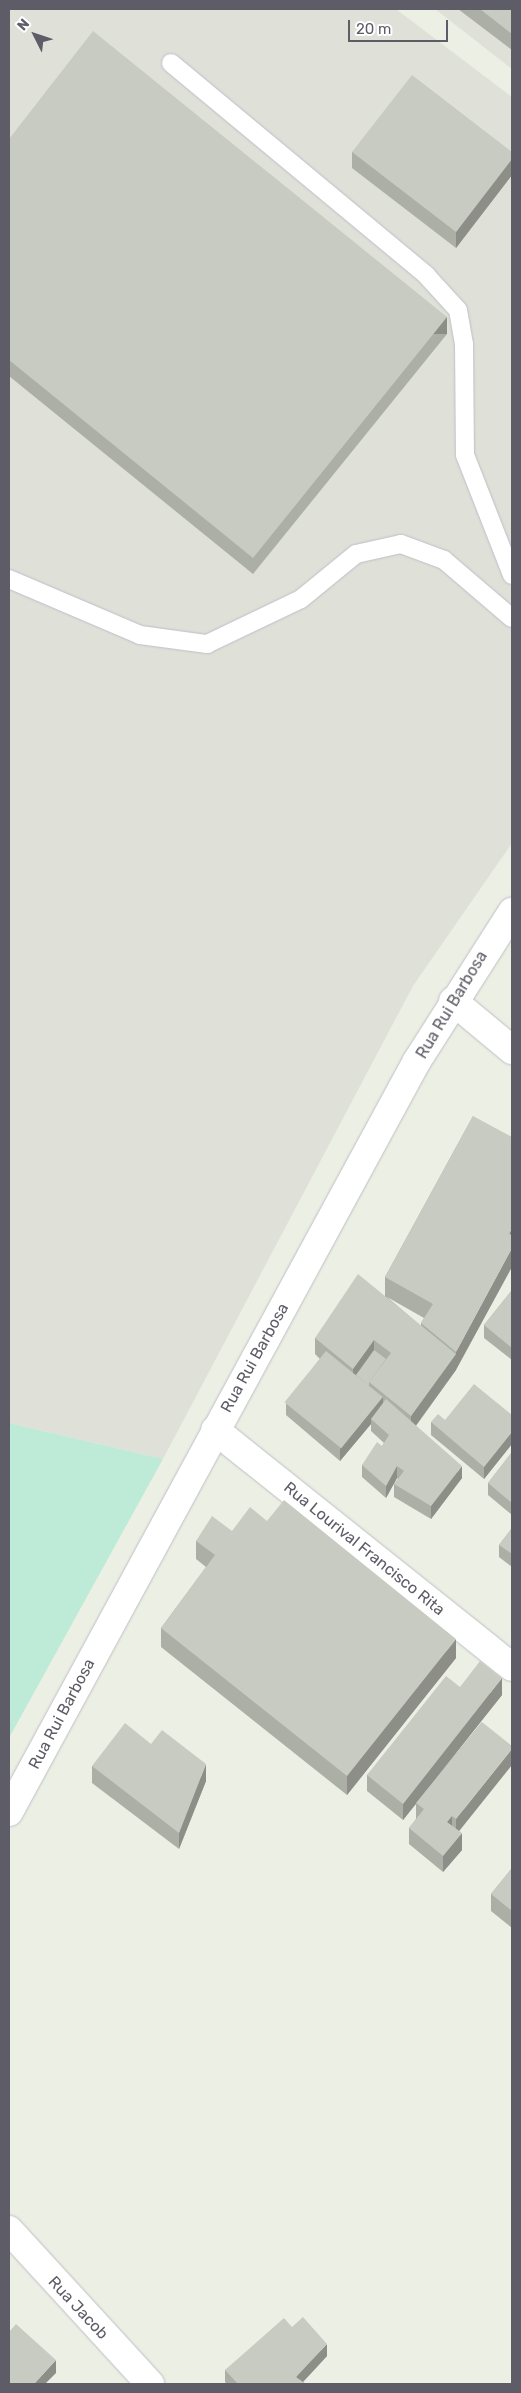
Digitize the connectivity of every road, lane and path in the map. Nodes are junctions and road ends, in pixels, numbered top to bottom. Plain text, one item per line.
1 (171, 63) dead end
2 (512, 575) edge
3 (9, 579) edge
4 (512, 618) edge
5 (512, 912) edge
6 (453, 1001) junction
7 (512, 1050) edge
8 (215, 1430) junction
9 (512, 1668) edge
10 (9, 1812) edge
11 (9, 2230) edge
12 (150, 2384) edge

1 - 2 lane
3 - 4 lane
5 - 6 street, Rua Rui Barbosa
6 - 7 street
6 - 8 street, Rua Rui Barbosa
8 - 9 street, Rua Lourival Francisco Rita
8 - 10 street, Rua Rui Barbosa
11 - 12 street, Rua Jacob

